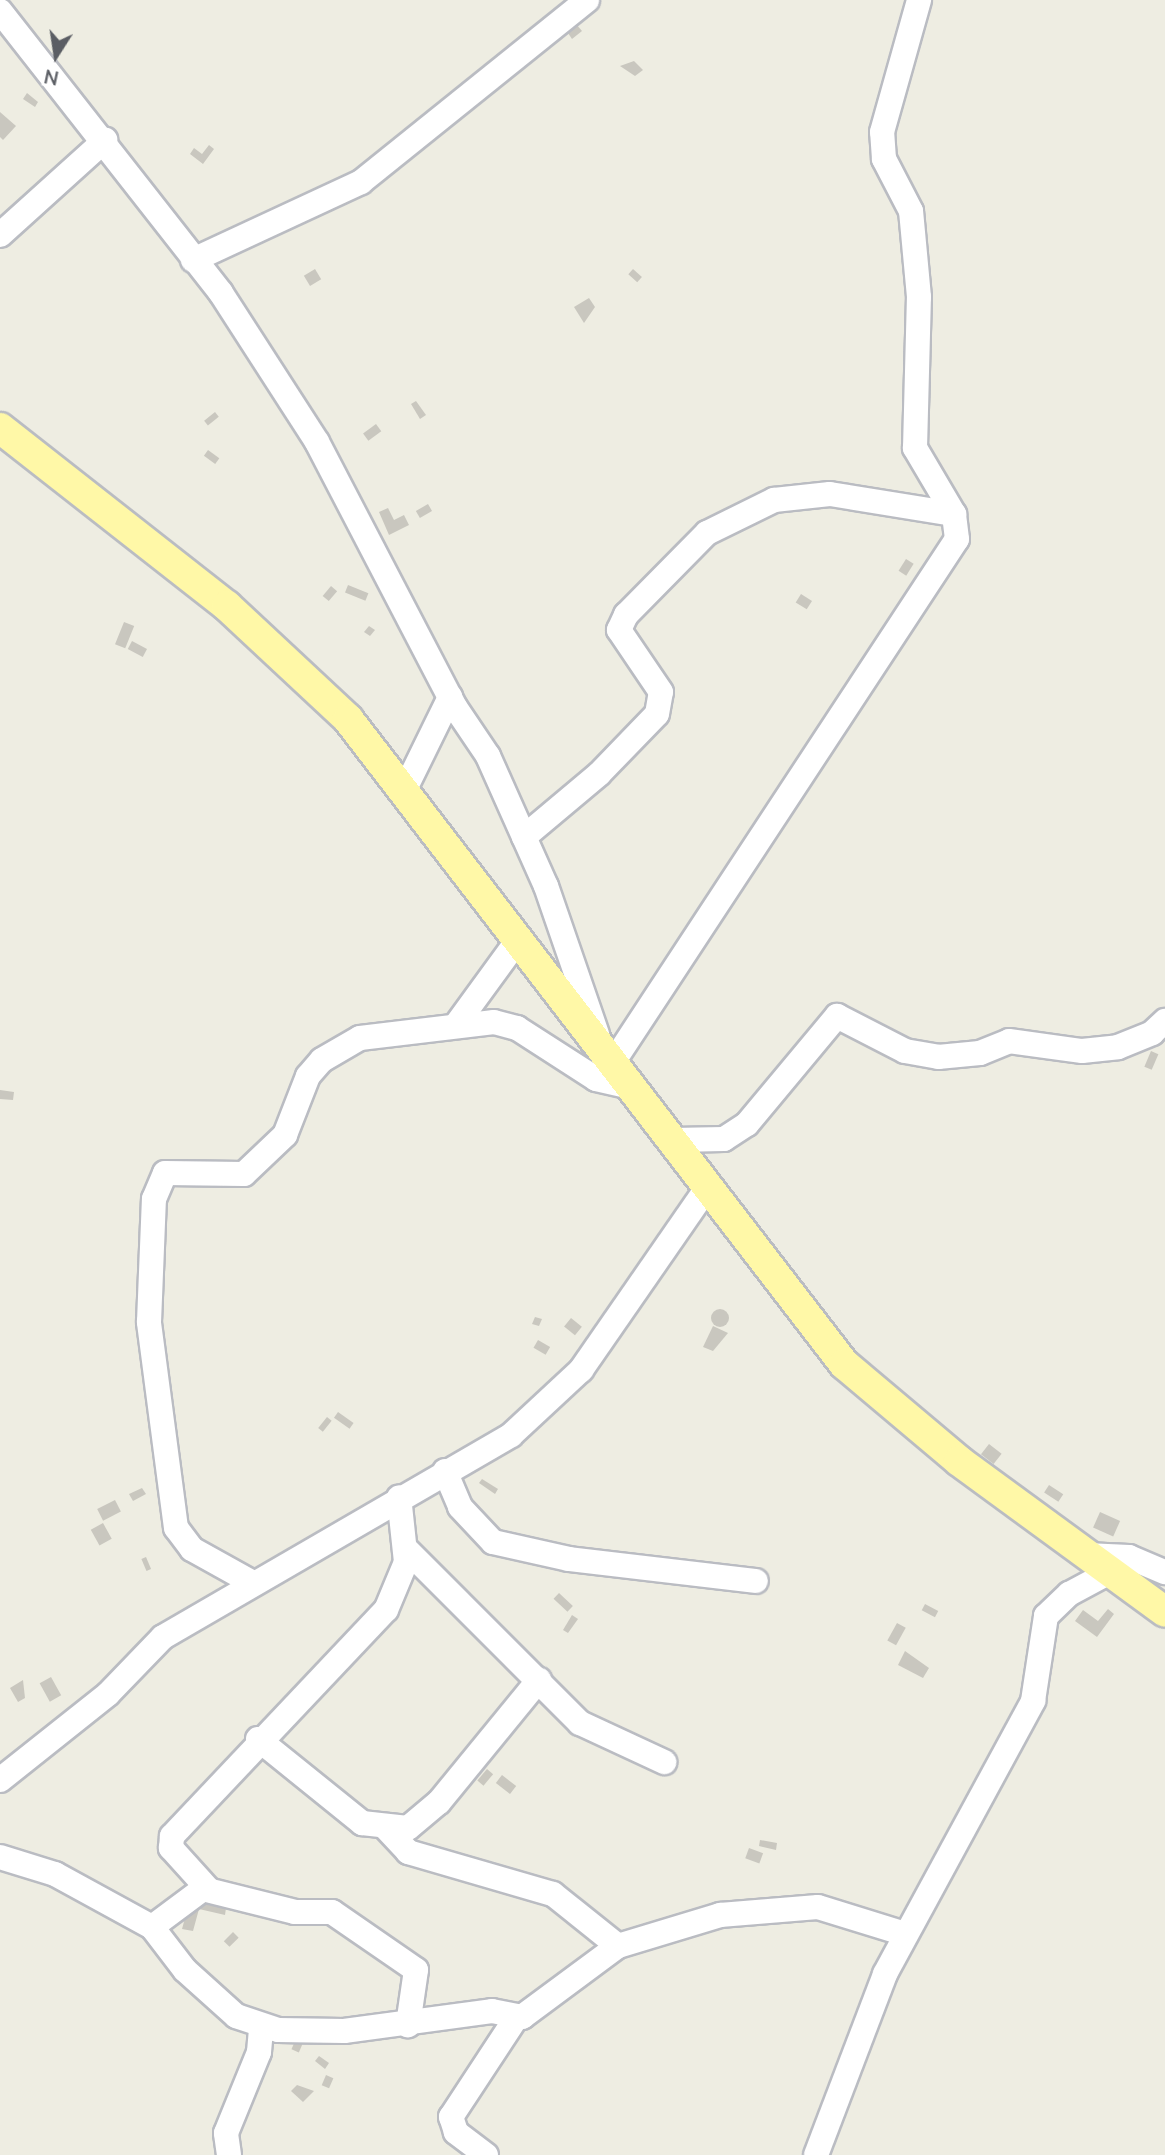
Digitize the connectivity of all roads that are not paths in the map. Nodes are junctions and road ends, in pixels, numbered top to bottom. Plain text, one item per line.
1 (587, 0) edge
2 (919, 0) edge
3 (0, 11) edge
4 (105, 139) junction
5 (0, 235) edge
6 (193, 260) junction
7 (0, 428) edge
8 (954, 514) junction
9 (450, 697) junction
10 (404, 791) junction
11 (524, 837) junction
12 (518, 940) junction
13 (1165, 1021) edge
14 (456, 1026) junction
15 (607, 1058) junction
16 (630, 1087) junction
17 (673, 1140) junction
18 (709, 1185) junction
19 (445, 1471) junction
20 (399, 1497) junction
21 (406, 1549) junction
22 (1086, 1555) junction
23 (1110, 1572) junction
24 (1165, 1572) edge
25 (756, 1581) dead end
26 (253, 1583) junction
27 (1165, 1612) edge
28 (539, 1680) junction
29 (258, 1739) junction
30 (664, 1762) dead end
31 (0, 1780) edge
32 (386, 1828) junction
33 (0, 1857) edge
34 (209, 1890) junction
35 (152, 1927) junction
36 (905, 1934) junction
37 (618, 1946) junction
38 (516, 2018) junction
39 (408, 2025) junction
40 (261, 2027) junction
41 (229, 2155) edge
42 (486, 2155) edge
43 (816, 2155) edge

1 - 6 street
2 - 8 street
3 - 4 street
4 - 5 street
4 - 6 street
6 - 9 street
7 - 10 main road
8 - 11 street
8 - 15 street
9 - 10 street
9 - 11 street
10 - 12 main road
11 - 15 street
12 - 14 street
12 - 15 main road
13 - 17 street
14 - 16 street
14 - 26 street
15 - 16 main road
16 - 17 main road
17 - 18 main road
18 - 19 street
18 - 22 main road
19 - 20 street
19 - 25 street
20 - 21 street
20 - 26 street
21 - 28 street
21 - 29 street
22 - 23 main road
22 - 24 street
23 - 27 main road
23 - 36 street
26 - 31 street
28 - 30 street
28 - 32 street
29 - 32 street
29 - 34 street
32 - 37 street
33 - 35 street
34 - 35 street
34 - 39 street
35 - 40 street
36 - 37 street
36 - 43 street
37 - 38 street
38 - 39 street
38 - 42 street
39 - 40 street
40 - 41 street

